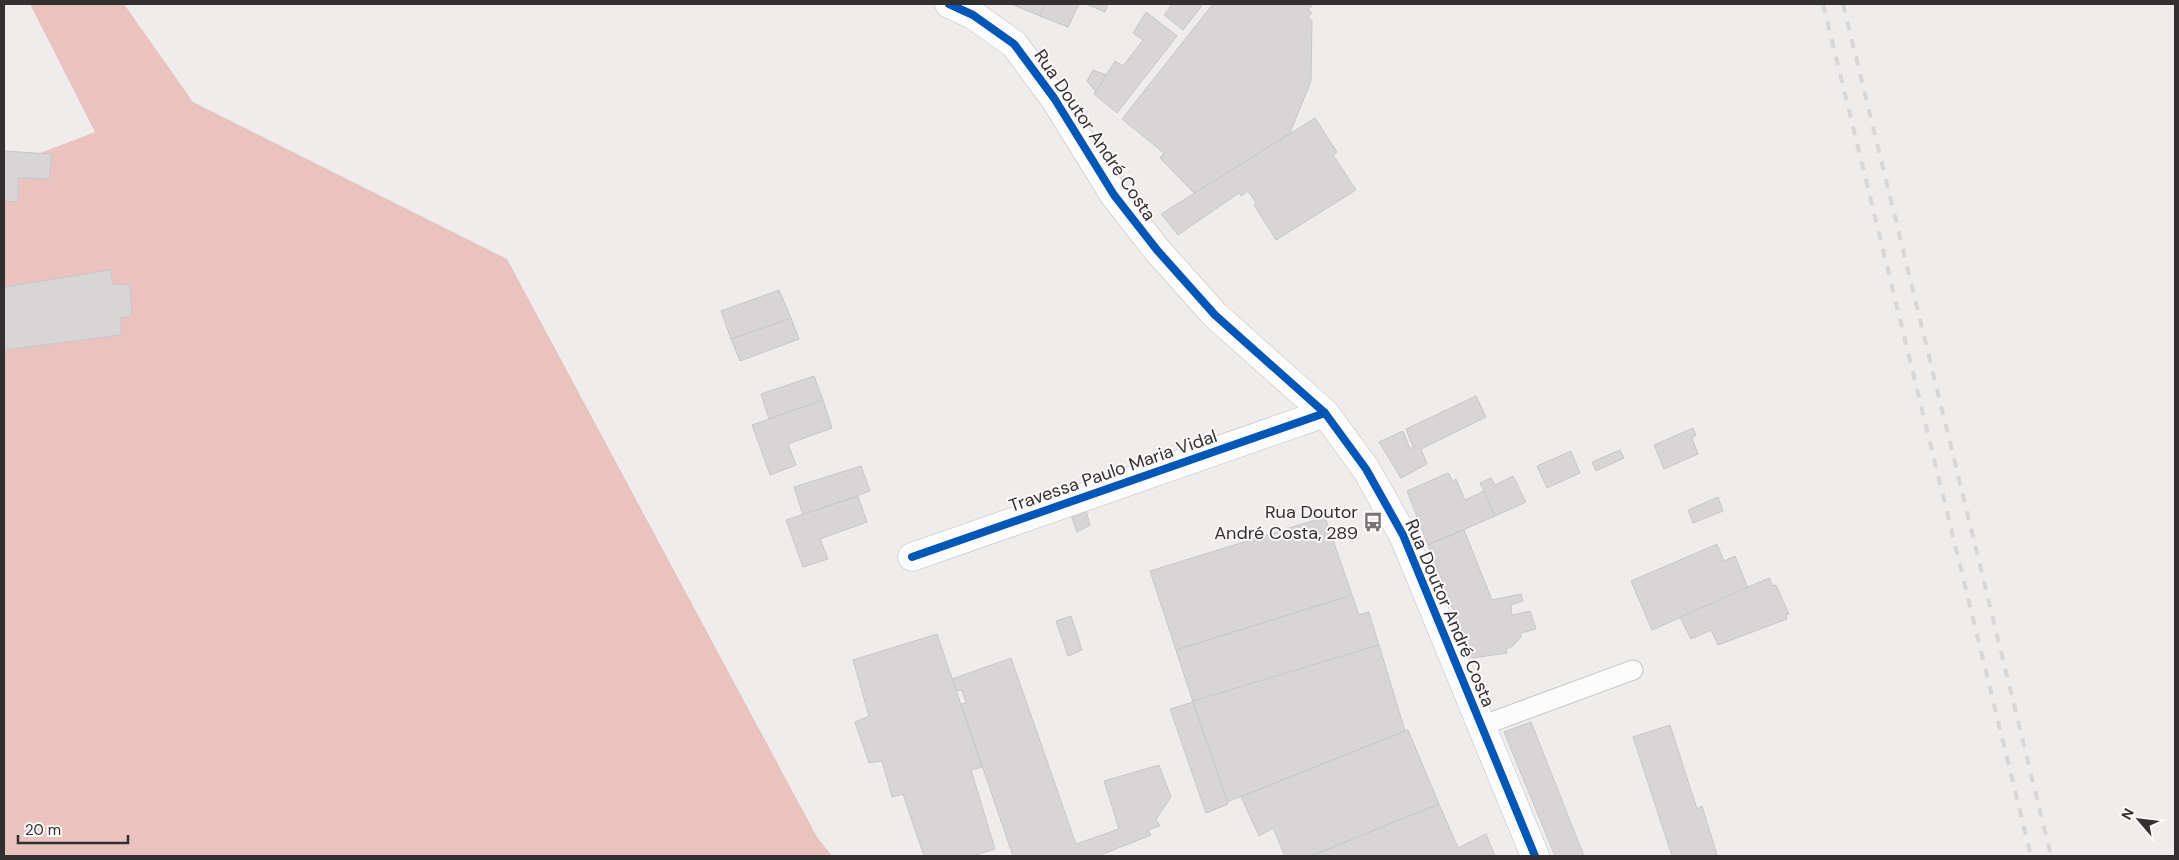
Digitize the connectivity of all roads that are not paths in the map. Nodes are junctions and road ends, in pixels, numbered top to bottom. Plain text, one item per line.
1 (949, 4) edge
2 (1324, 413) junction
3 (912, 557) dead end
4 (1633, 670) dead end
5 (1481, 726) junction
6 (1535, 856) edge

1 - 2 street, Rua Doutor André Costa
2 - 3 street, Travessa Paulo Maria Vidal
2 - 5 street, Rua Doutor André Costa
4 - 5 lane
5 - 6 street, Rua Doutor André Costa

